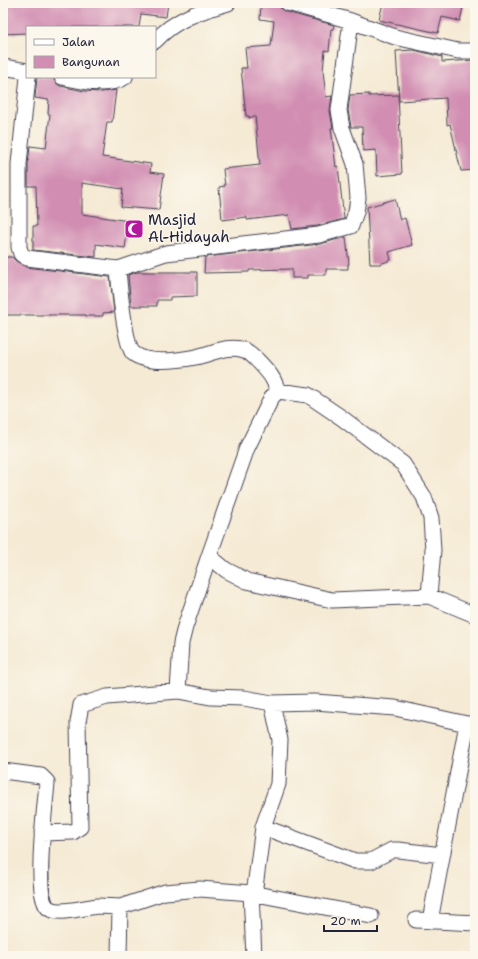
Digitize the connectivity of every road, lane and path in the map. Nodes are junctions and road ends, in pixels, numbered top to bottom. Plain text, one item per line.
1 (228, 3) edge
2 (288, 3) edge
3 (351, 20) junction
4 (156, 40) edge
5 (475, 51) edge
6 (3, 67) edge
7 (26, 71) edge
8 (28, 78) edge
9 (68, 78) edge
10 (123, 78) edge
11 (118, 269) junction
12 (276, 384) junction
13 (209, 556) junction
14 (429, 596) junction
15 (475, 615) edge
16 (178, 691) junction
17 (272, 703) junction
18 (471, 724) edge
19 (3, 771) edge
20 (263, 828) junction
21 (42, 833) junction
22 (442, 855) junction
23 (251, 893) junction
24 (120, 907) junction
25 (371, 916) dead end
26 (475, 923) edge
27 (119, 956) edge
28 (254, 956) edge

1 - 4 street
2 - 3 street
3 - 5 street
3 - 11 street
6 - 7 street
8 - 11 street
9 - 10 street
11 - 12 street
12 - 13 street
12 - 14 street
13 - 14 street
13 - 16 street
14 - 15 street
16 - 17 street
16 - 21 street
17 - 18 street
17 - 20 street
18 - 22 street
19 - 21 street
20 - 22 street
20 - 23 street
21 - 24 street
22 - 26 street
23 - 24 street
23 - 25 street
23 - 28 street
24 - 27 street

